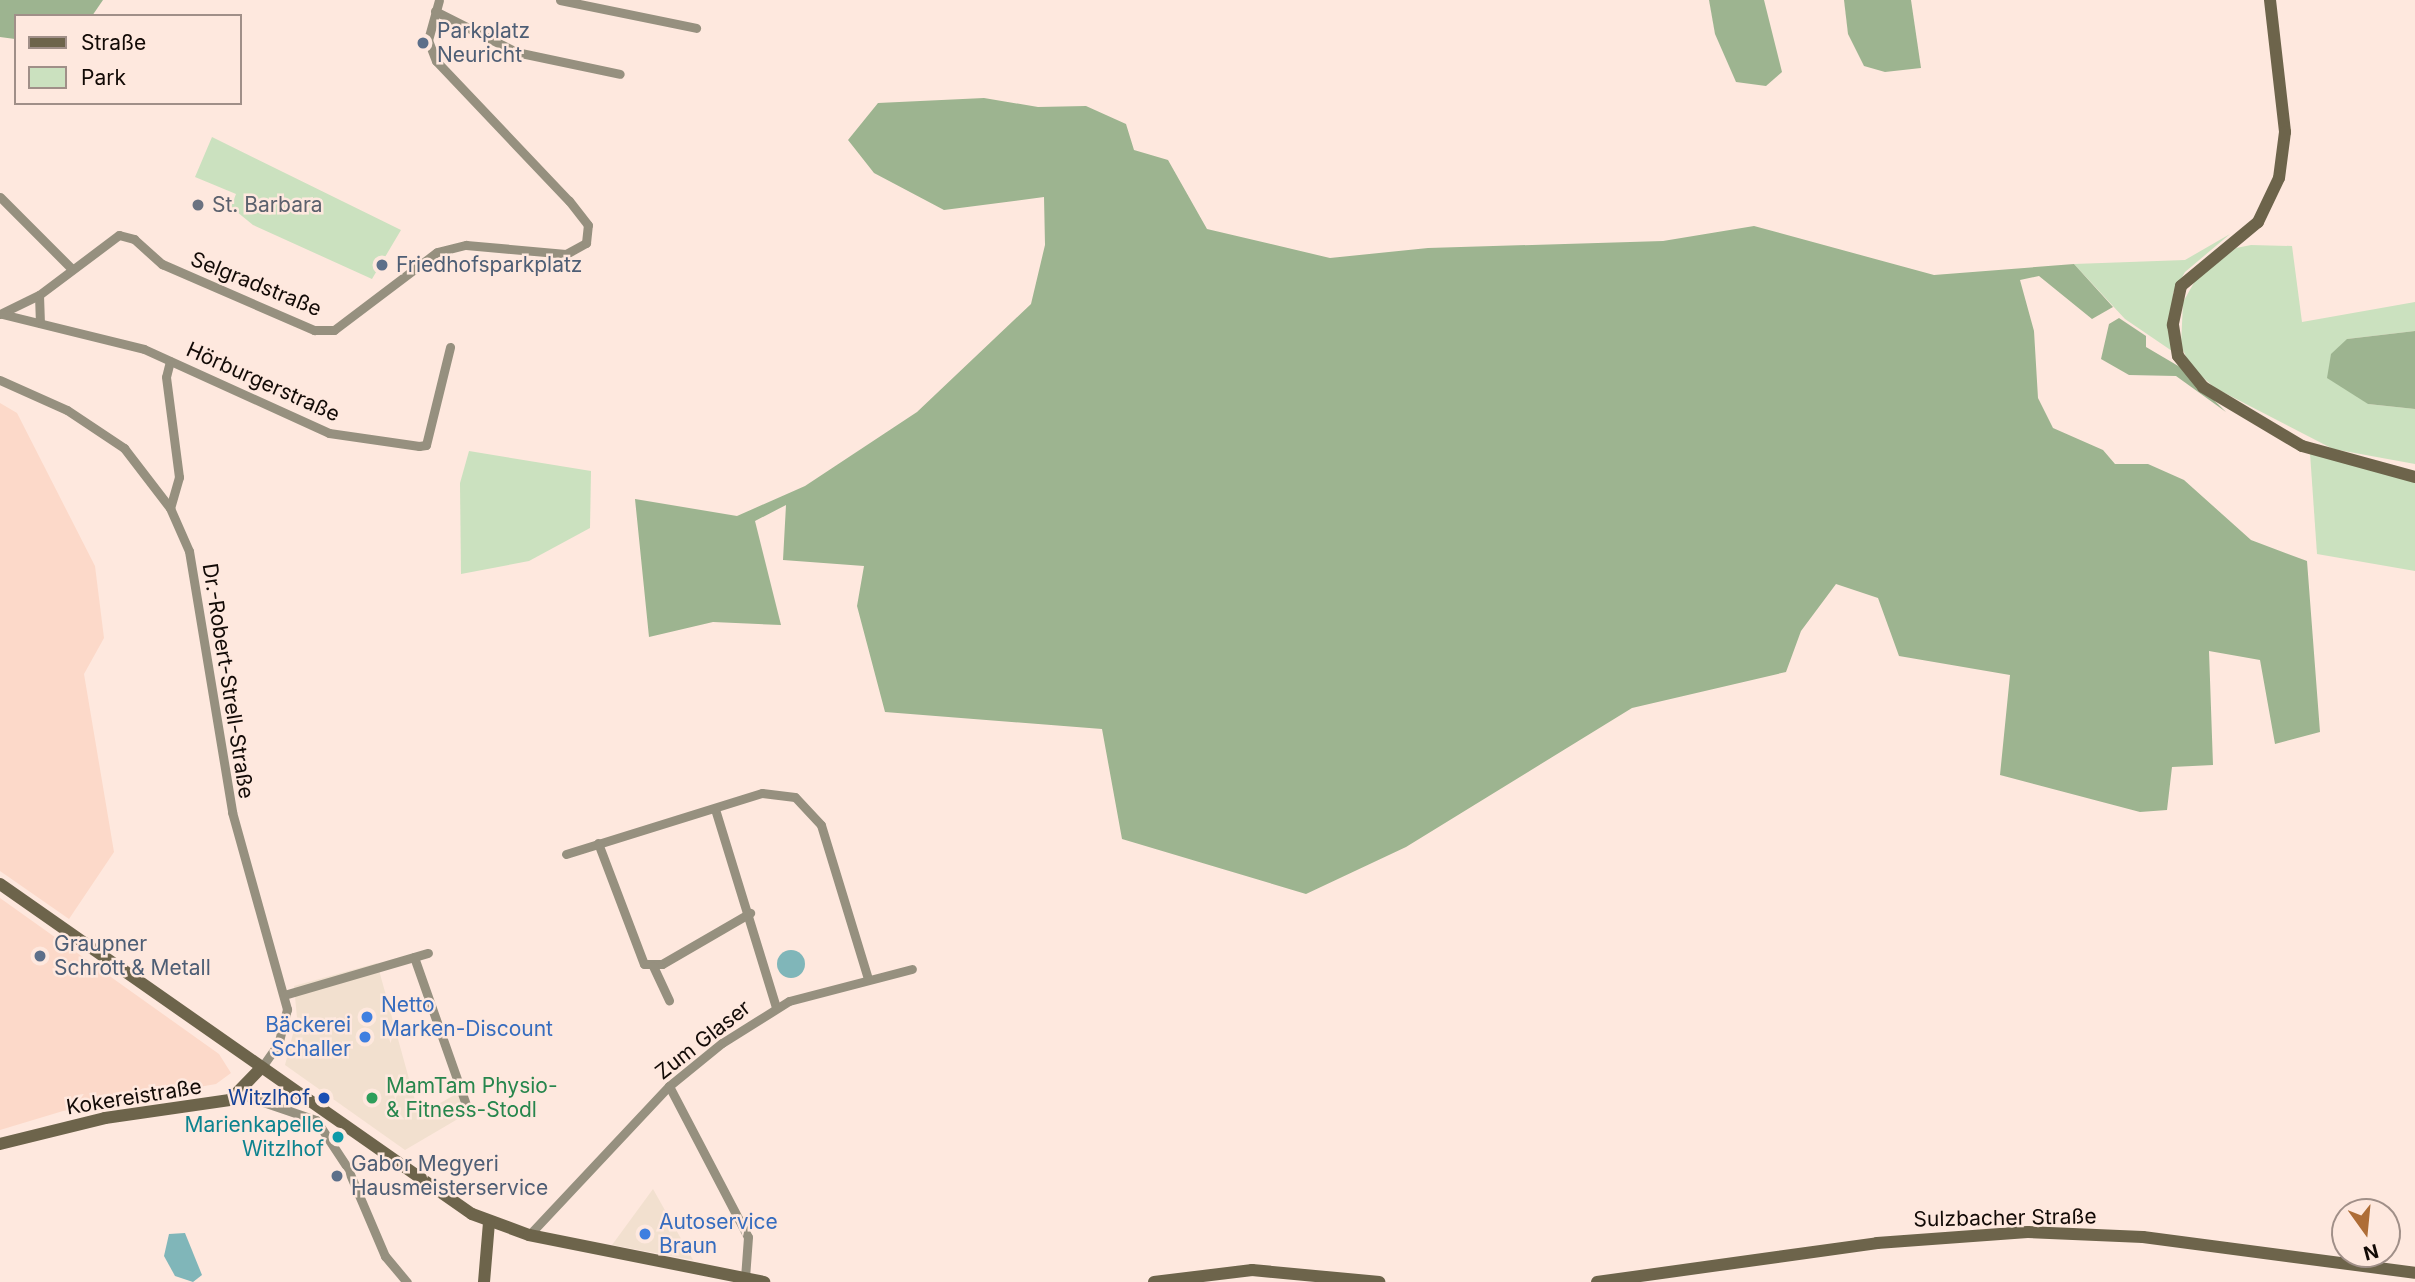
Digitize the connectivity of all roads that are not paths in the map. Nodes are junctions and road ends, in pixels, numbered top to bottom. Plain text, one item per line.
1 (439, 0) edge
2 (560, 0) edge
3 (2270, 0) edge
4 (435, 11) junction
5 (696, 28) dead end
6 (620, 74) dead end
7 (0, 197) edge
8 (71, 268) junction
9 (39, 295) junction
10 (0, 314) edge
11 (40, 323) junction
12 (450, 347) dead end
13 (170, 360) junction
14 (0, 380) edge
15 (2415, 478) edge
16 (170, 508) junction
17 (715, 808) junction
18 (598, 844) junction
19 (565, 854) dead end
20 (0, 884) edge
21 (750, 913) junction
22 (428, 953) dead end
23 (414, 957) junction
24 (653, 966) junction
25 (912, 969) dead end
26 (868, 979) junction
27 (284, 995) junction
28 (669, 1002) dead end
29 (776, 1007) junction
30 (261, 1068) junction
31 (669, 1086) junction
32 (240, 1094) junction
33 (468, 1110) dead end
34 (0, 1144) edge
35 (489, 1222) junction
36 (529, 1235) junction
37 (2415, 1273) edge
38 (745, 1278) junction
39 (1361, 1281) edge
40 (407, 1282) edge
41 (484, 1282) edge
42 (764, 1282) edge
43 (1154, 1282) edge
44 (1379, 1282) edge
45 (1597, 1282) edge

1 - 4 street
2 - 5 street
3 - 15 main road
4 - 6 street
4 - 8 street, Selgradstraße
7 - 8 street
8 - 9 street, Selgradstraße
9 - 10 street, Selgradstraße
9 - 11 street
10 - 11 street, Hörburgerstraße
11 - 13 street, Hörburgerstraße
12 - 13 street, Hörburgerstraße
13 - 16 street, Hörburgerstraße
14 - 16 street, Dr.-Robert-Strell-Straße
16 - 27 street, Dr.-Robert-Strell-Straße
17 - 18 street
17 - 21 street
17 - 26 street
18 - 19 street
18 - 24 street
20 - 30 main road
21 - 24 street
21 - 29 street
22 - 23 street
23 - 27 street
23 - 33 street
24 - 28 street
25 - 26 street, Zum Glaser
26 - 29 street, Zum Glaser
27 - 30 street, Dr.-Robert-Strell-Straße
29 - 31 street, Zum Glaser
30 - 32 main road
30 - 35 main road
31 - 36 street, Zum Glaser
31 - 38 street
32 - 34 main road, Kokereistraße
32 - 40 street
35 - 36 main road
35 - 41 main road
36 - 38 main road
37 - 45 main road, Sulzbacher Straße
38 - 42 main road
39 - 43 main road
39 - 44 main road

